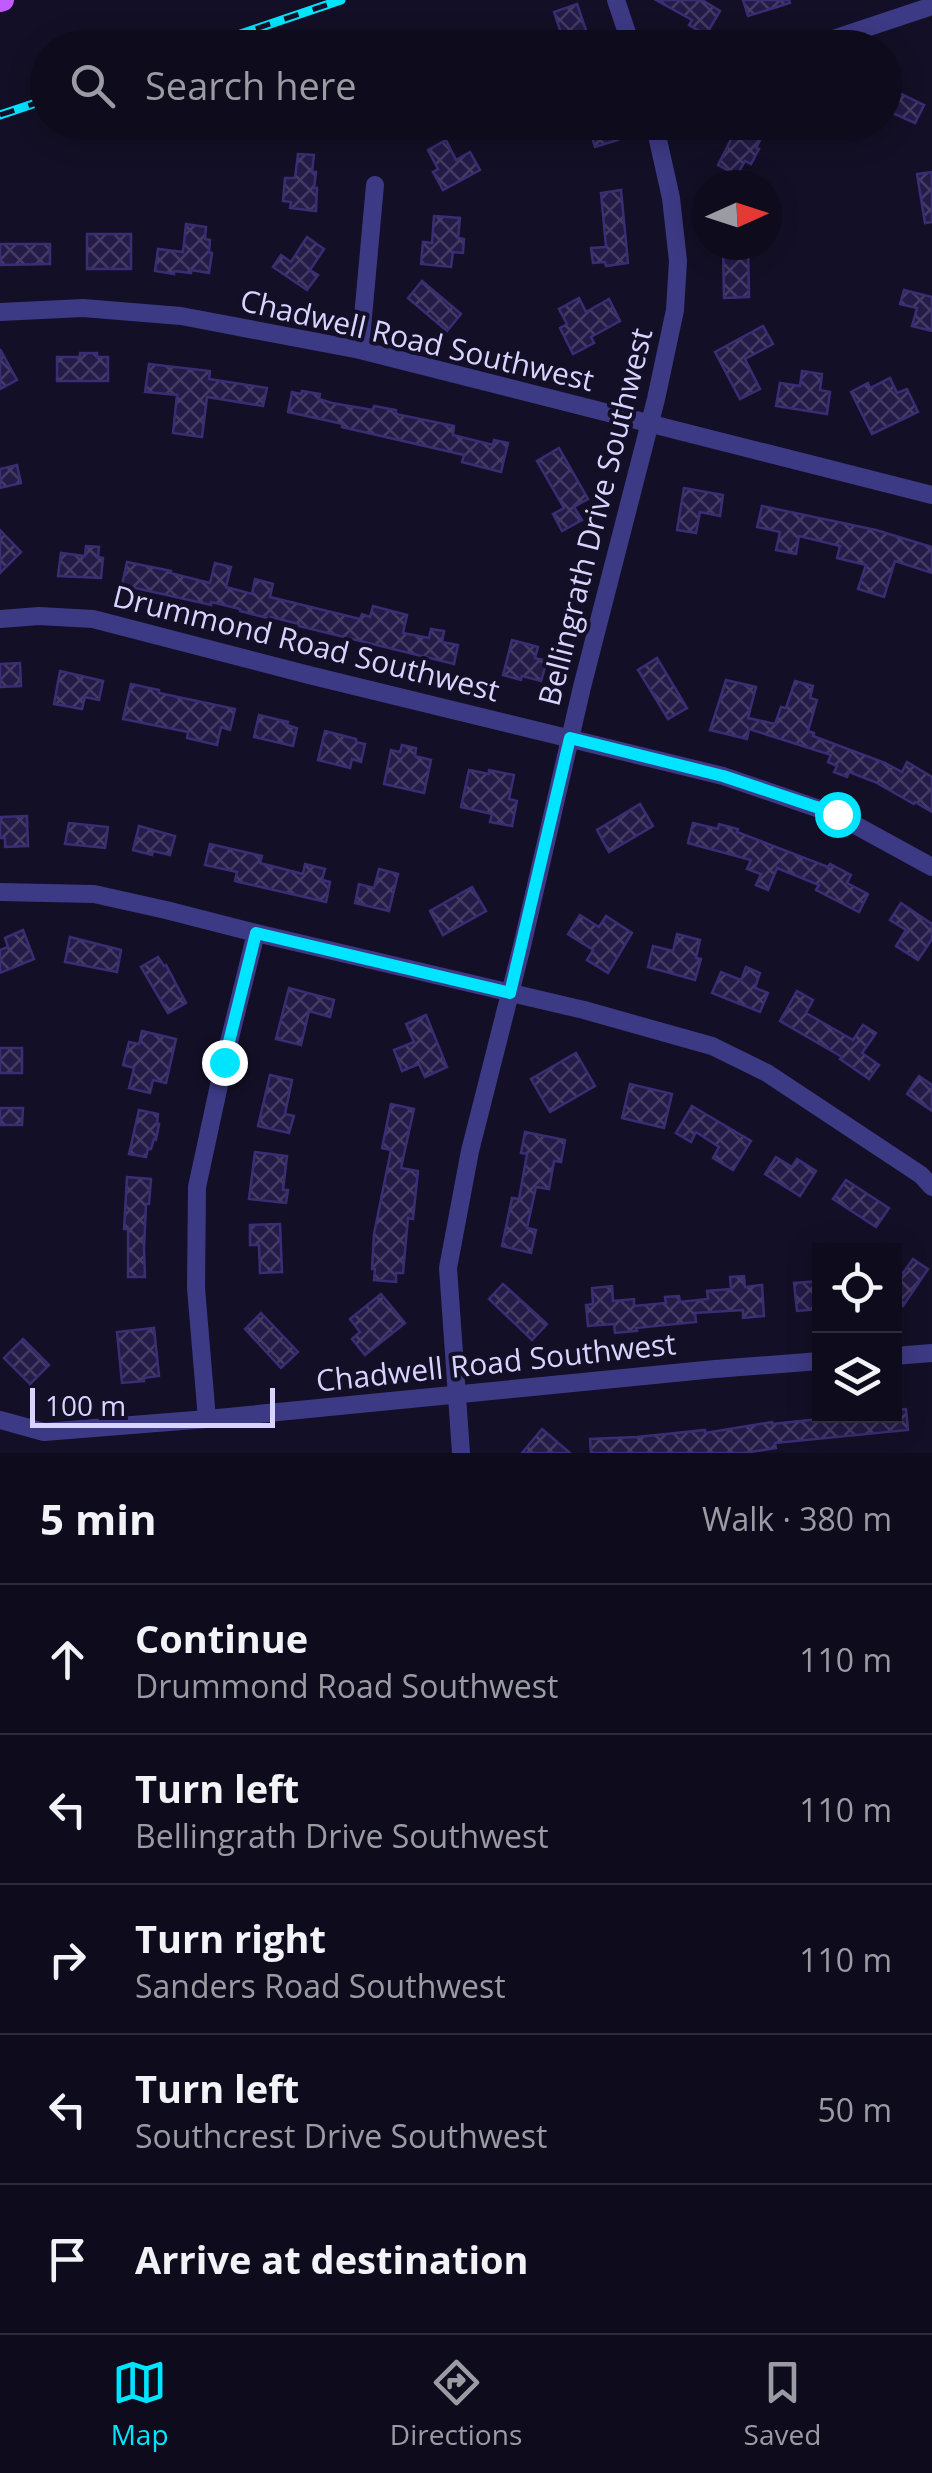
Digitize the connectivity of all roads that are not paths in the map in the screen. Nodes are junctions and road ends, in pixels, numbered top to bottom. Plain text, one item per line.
1 (616, 0) edge
2 (932, 6) edge
3 (626, 30) edge
4 (860, 30) edge
5 (658, 140) edge
6 (376, 185) dead end
7 (0, 312) edge
8 (360, 350) junction
9 (648, 424) junction
10 (932, 495) edge
11 (0, 619) edge
12 (570, 738) junction
13 (932, 868) edge
14 (0, 892) edge
15 (256, 933) junction
16 (510, 993) junction
17 (932, 1188) edge
18 (932, 1353) edge
19 (902, 1355) edge
20 (812, 1362) edge
21 (455, 1394) junction
22 (208, 1419) junction
23 (0, 1420) edge
24 (460, 1453) edge

1 - 3 street
2 - 4 street
5 - 9 street, Bellingrath Drive Southwest
6 - 8 street
7 - 8 street, Chadwell Road Southwest
8 - 9 street, Chadwell Road Southwest
9 - 10 street, Chadwell Road Southwest
9 - 12 street, Bellingrath Drive Southwest
11 - 12 street, Drummond Road Southwest
12 - 13 street, Drummond Road Southwest
12 - 16 street, Bellingrath Drive Southwest
14 - 15 street
15 - 16 street
15 - 22 street
16 - 17 street
16 - 21 street, Bellingrath Drive Southwest
18 - 19 street
20 - 21 street, Chadwell Road Southwest
21 - 22 street, Chadwell Road Southwest
21 - 24 street, Bellingrath Drive Southwest
22 - 23 street, Chadwell Road Southwest

